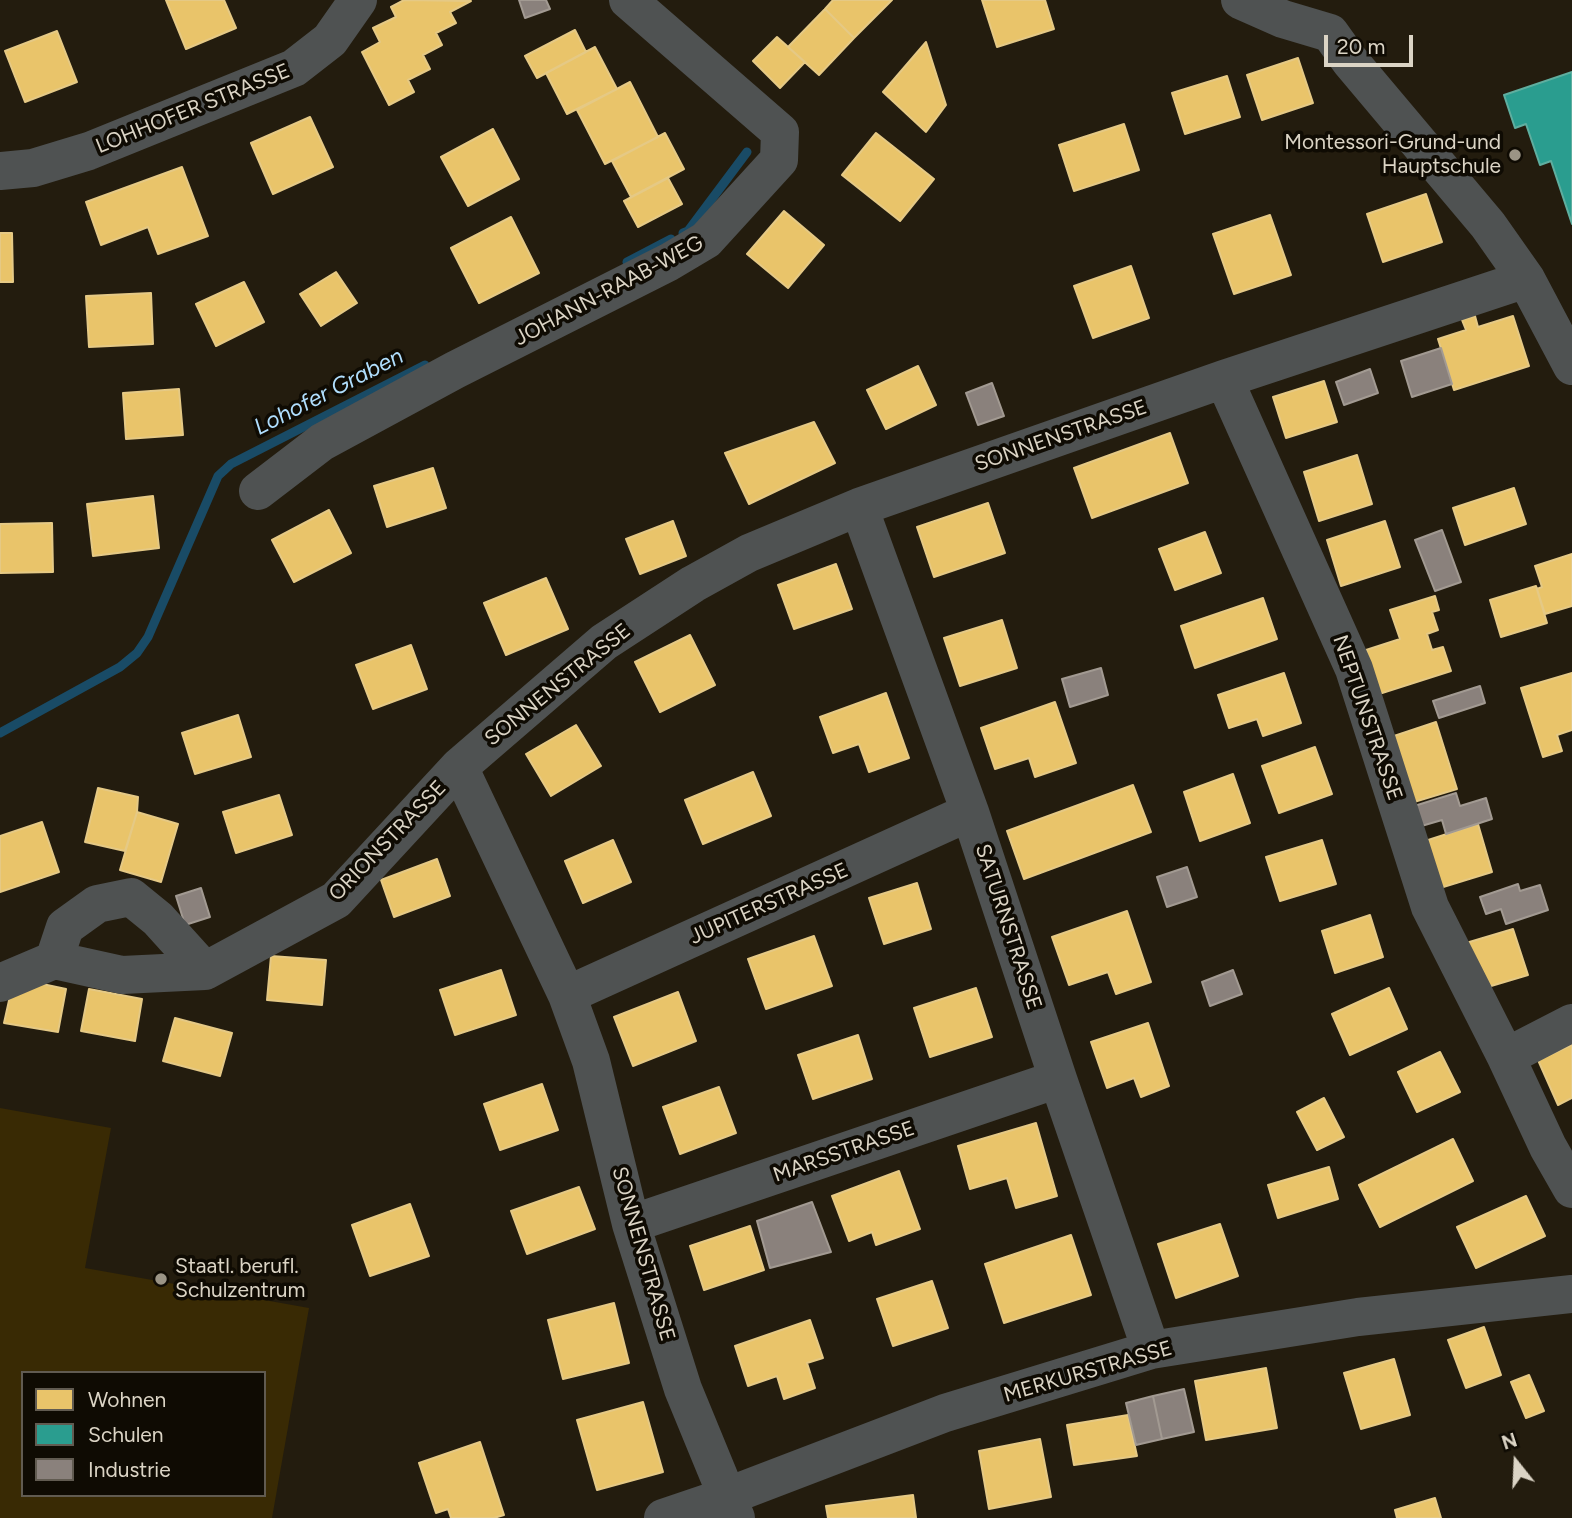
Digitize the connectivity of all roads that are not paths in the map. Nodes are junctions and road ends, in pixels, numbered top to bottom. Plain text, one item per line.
1 (358, 0) edge
2 (628, 0) edge
3 (1240, 0) edge
4 (1329, 16) edge
5 (0, 171) edge
6 (1526, 279) junction
7 (1572, 366) edge
8 (1224, 379) junction
9 (258, 491) dead end
10 (859, 507) junction
11 (458, 767) junction
12 (970, 812) junction
13 (54, 960) junction
14 (205, 971) junction
15 (0, 983) edge
16 (568, 995) junction
17 (1572, 1023) edge
18 (1506, 1057) junction
19 (1058, 1079) junction
20 (1572, 1189) edge
21 (631, 1224) junction
22 (1572, 1294) edge
23 (1151, 1350) junction
24 (732, 1507) edge
25 (663, 1518) edge

1 - 5 street, LOHHOFER STRASSE
2 - 9 street, JOHANN-RAAB-WEG
3 - 4 street
4 - 6 street
6 - 7 street
6 - 8 street, SONNENSTRASSE
8 - 10 street, SONNENSTRASSE
8 - 18 street, NEPTUNSTRASSE
10 - 11 street, SONNENSTRASSE
10 - 12 street, SATURNSTRASSE
11 - 14 street, ORIONSTRASSE
11 - 16 street, SONNENSTRASSE
12 - 16 street, JUPITERSTRASSE
12 - 19 street, SATURNSTRASSE
13 - 14 street, ORIONSTRASSE
13 - 14 street
13 - 15 street
16 - 21 street, SONNENSTRASSE
17 - 18 street
18 - 20 street, NEPTUNSTRASSE
19 - 21 street, MARSSTRASSE
19 - 23 street, SATURNSTRASSE
21 - 24 street, SONNENSTRASSE
22 - 23 street, MERKURSTRASSE
23 - 24 street, MERKURSTRASSE
24 - 25 street, MERKURSTRASSE

